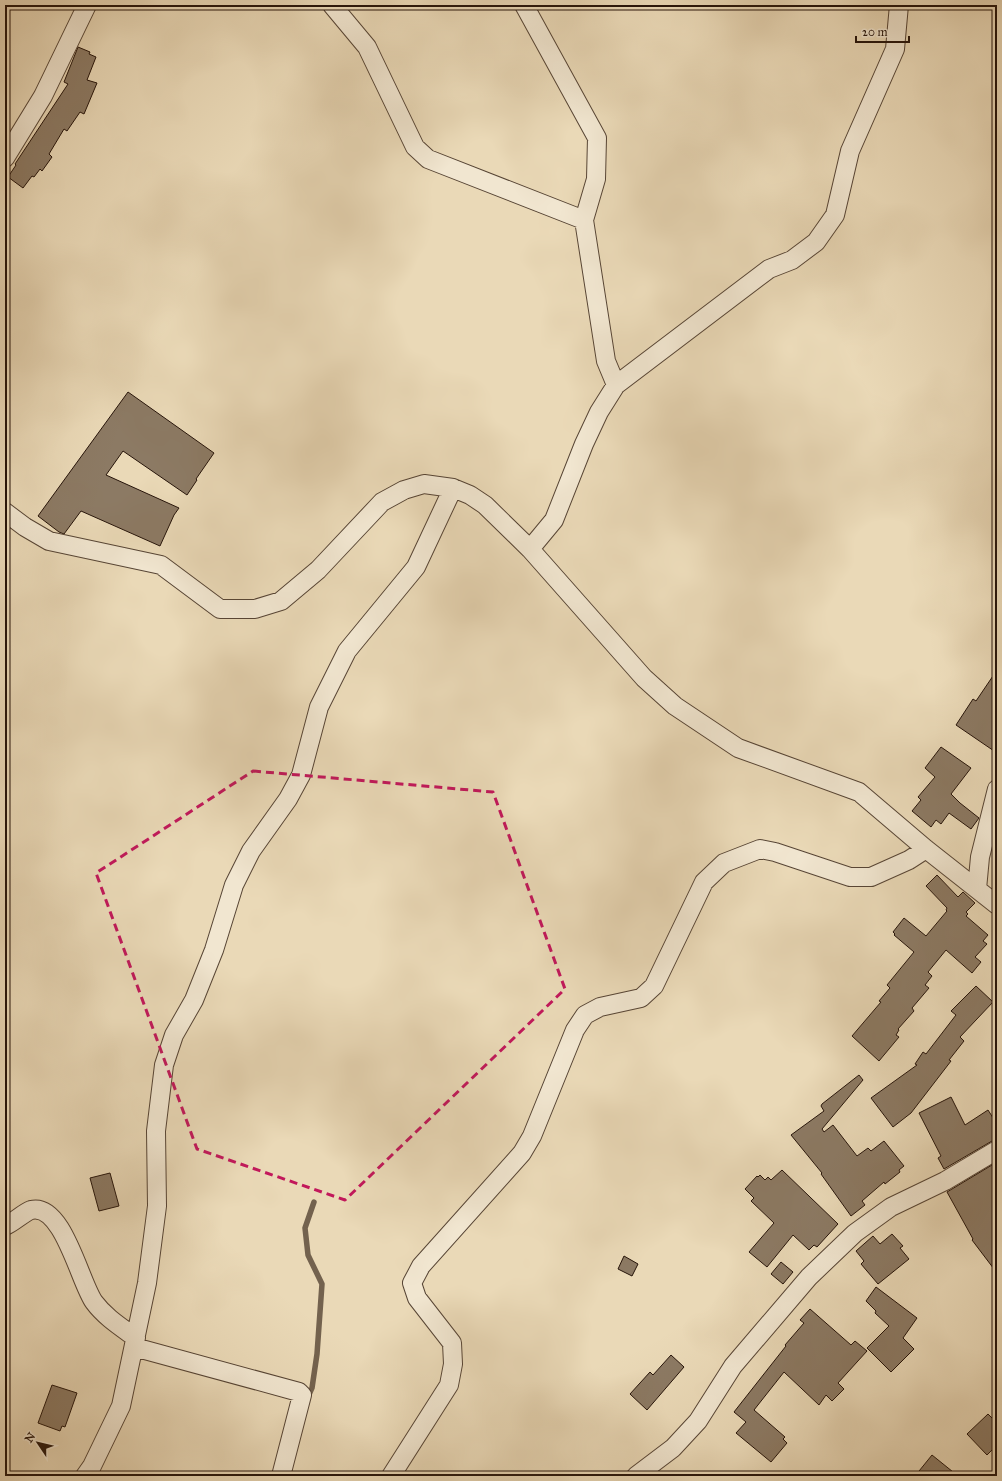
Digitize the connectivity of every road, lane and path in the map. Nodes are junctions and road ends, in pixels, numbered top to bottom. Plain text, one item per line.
1 (87, 5) edge
2 (332, 5) edge
3 (524, 5) edge
4 (899, 5) edge
5 (5, 158) edge
6 (584, 220) junction
7 (616, 386) junction
8 (453, 488) junction
9 (5, 512) edge
10 (530, 549) junction
11 (997, 789) edge
12 (926, 849) junction
13 (977, 889) junction
14 (997, 905) edge
15 (997, 1150) edge
16 (5, 1226) edge
17 (135, 1342) junction
18 (89, 1473) edge
19 (281, 1476) edge
20 (391, 1476) edge
21 (636, 1476) edge

1 - 5 street
2 - 6 street
3 - 6 street
4 - 7 street
6 - 7 street
7 - 10 street
8 - 9 street
8 - 10 street
8 - 17 street
10 - 12 street
11 - 13 street
12 - 13 street
12 - 20 street
13 - 14 street
15 - 21 street
16 - 17 street
17 - 18 street
17 - 19 street

